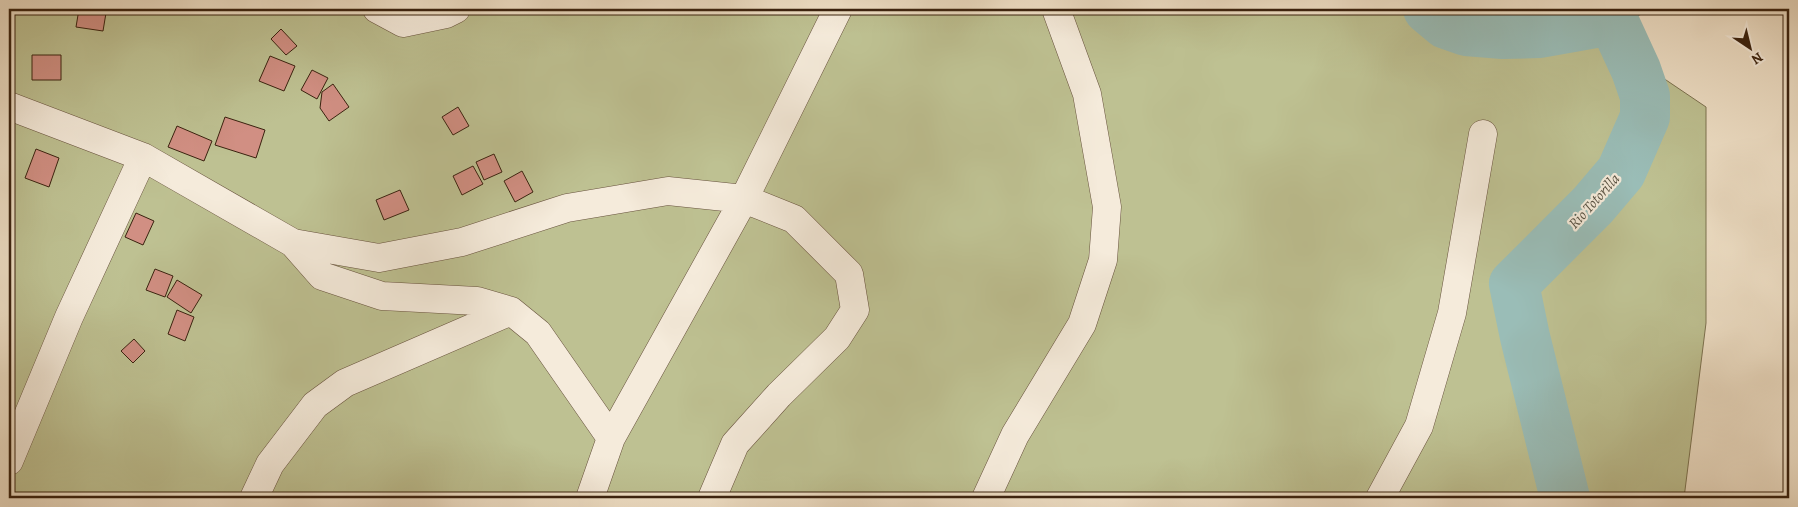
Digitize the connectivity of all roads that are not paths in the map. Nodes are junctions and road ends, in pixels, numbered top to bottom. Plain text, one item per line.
1 (377, 9) edge
2 (456, 9) edge
3 (838, 9) edge
4 (1056, 9) edge
5 (9, 106) edge
6 (1483, 134) dead end
7 (143, 157) junction
8 (744, 199) junction
9 (293, 243) junction
10 (511, 311) junction
11 (611, 438) junction
12 (9, 461) edge
13 (254, 498) edge
14 (590, 498) edge
15 (712, 498) edge
16 (986, 498) edge
17 (1380, 498) edge

1 - 2 street
3 - 8 street
4 - 16 street
5 - 7 street
6 - 17 street
7 - 9 street
7 - 12 street
8 - 9 street
8 - 11 street
8 - 15 street
9 - 10 street
10 - 11 street
10 - 13 street
11 - 14 street

